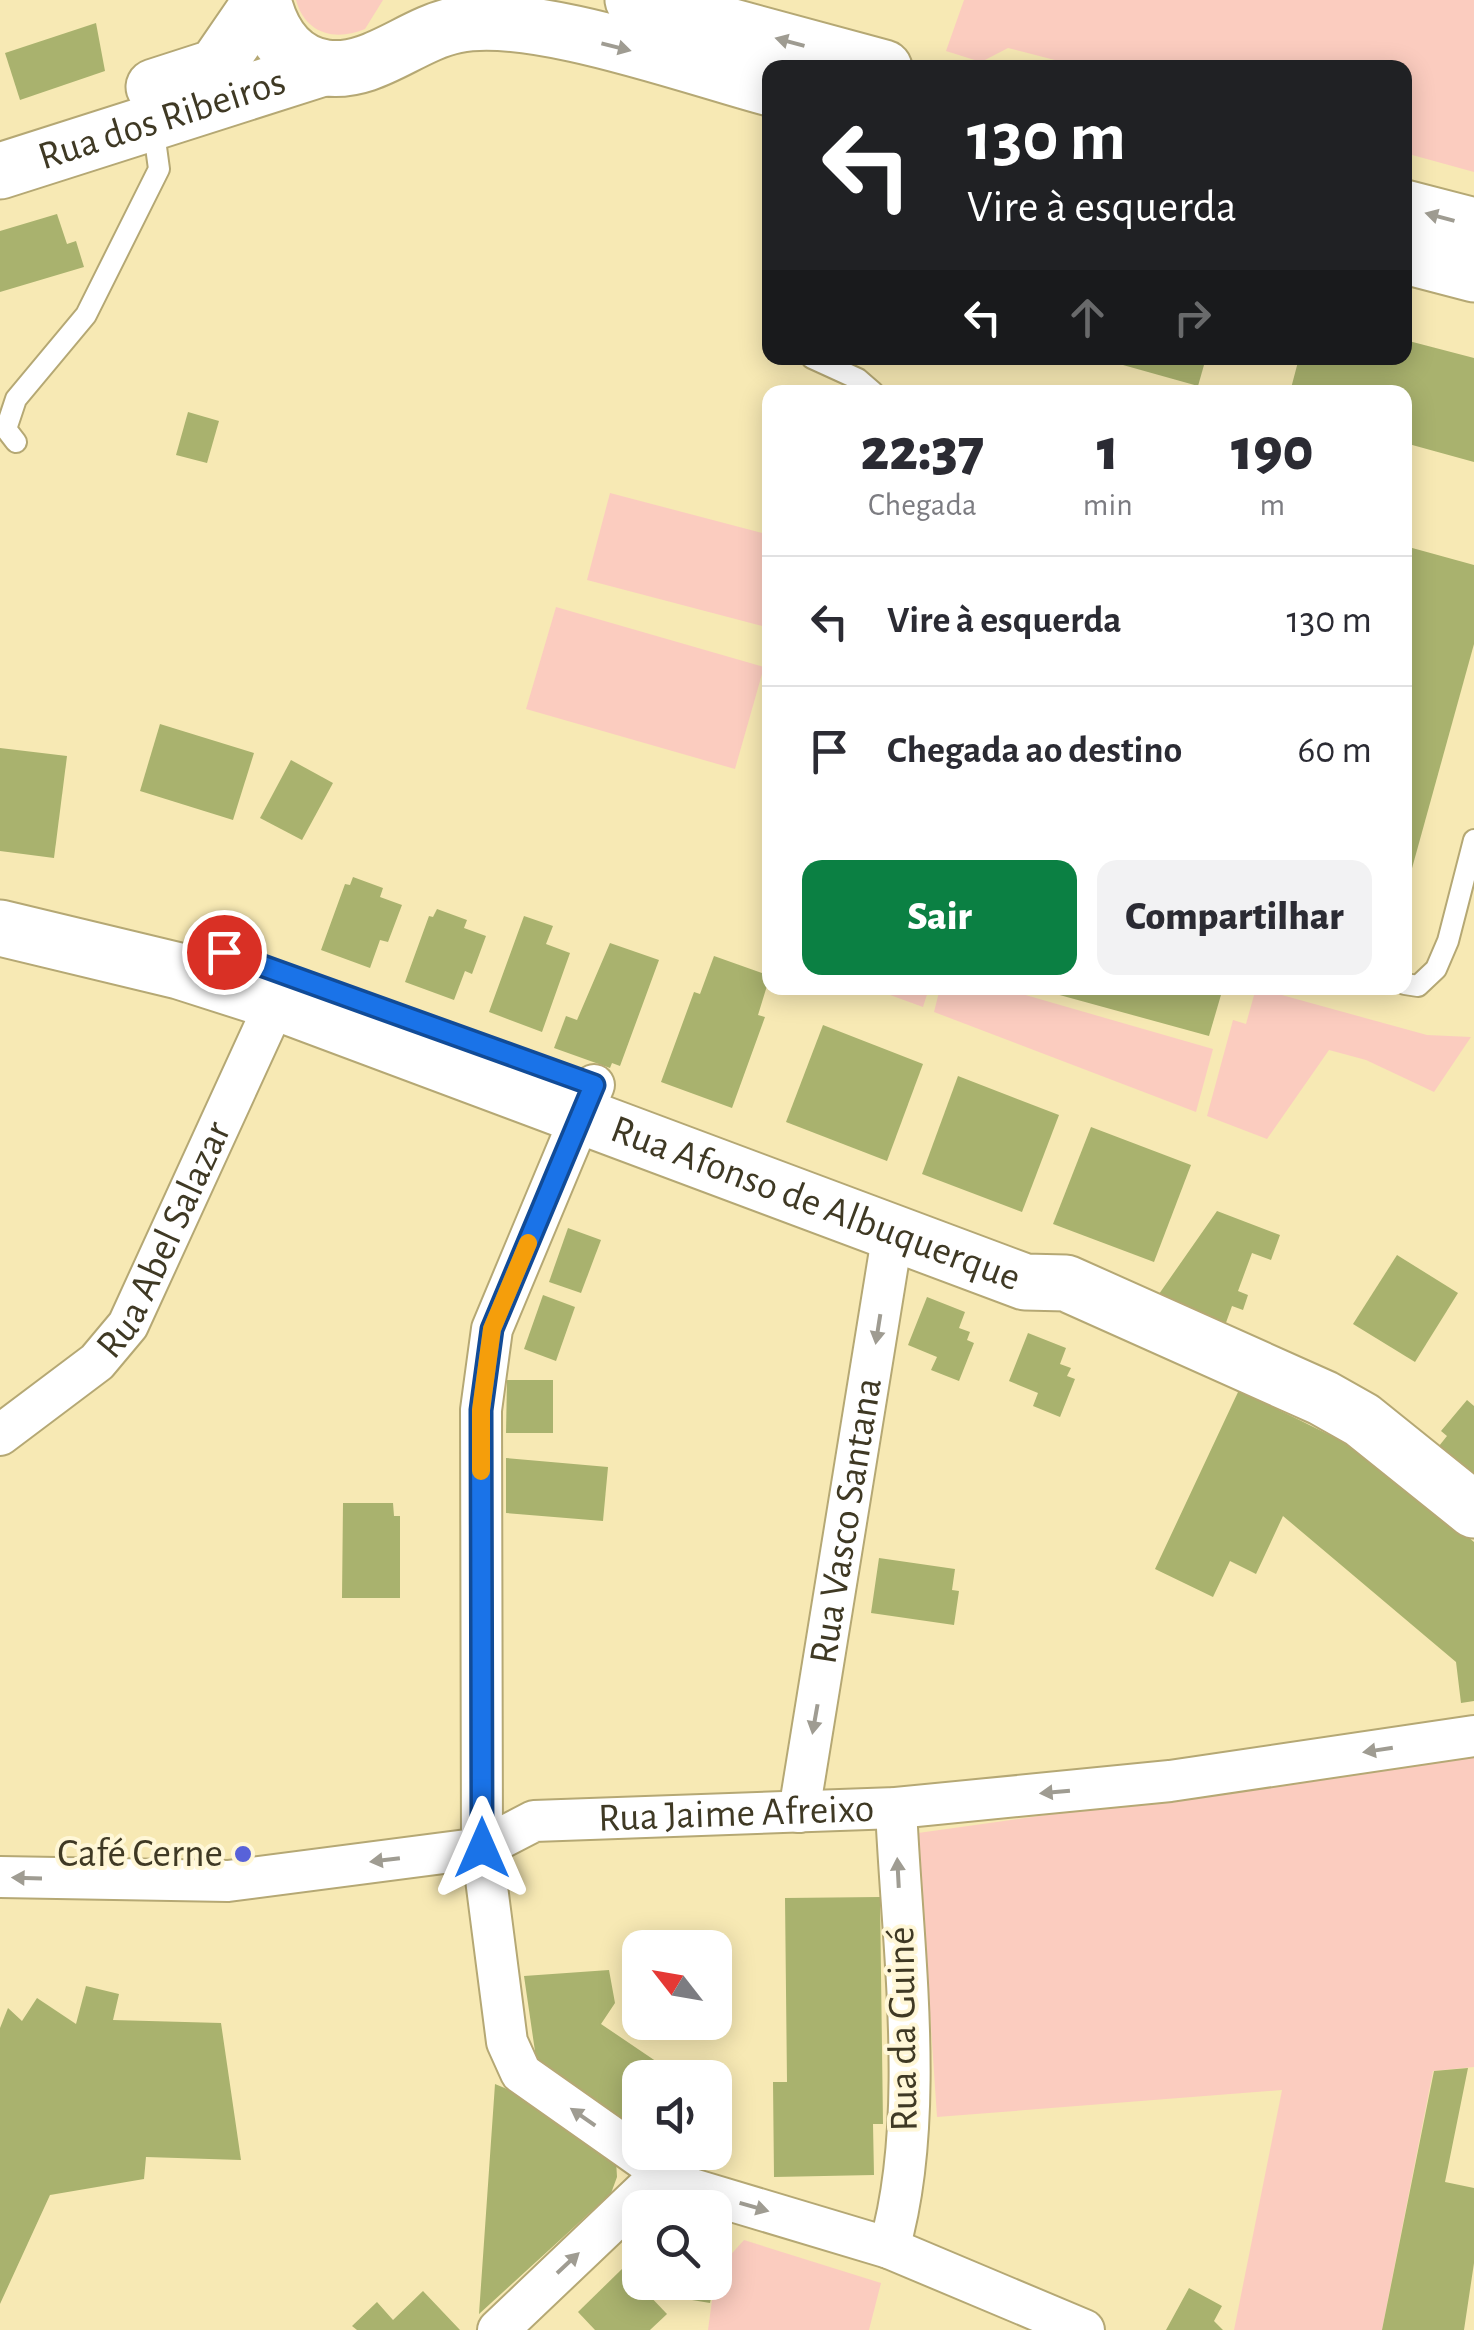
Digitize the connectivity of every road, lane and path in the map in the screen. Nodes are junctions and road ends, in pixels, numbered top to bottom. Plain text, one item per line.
1 (262, 0) edge
2 (416, 0) edge
3 (633, 0) edge
4 (391, 49) junction
5 (854, 60) edge
6 (323, 68) junction
7 (762, 86) edge
8 (153, 123) junction
9 (0, 135) edge
10 (0, 171) edge
11 (1412, 210) edge
12 (1474, 226) edge
13 (1412, 258) edge
14 (1474, 274) edge
15 (827, 365) edge
16 (865, 385) edge
17 (16, 442) dead end
18 (1474, 840) edge
19 (0, 896) edge
20 (0, 928) edge
21 (1412, 985) edge
22 (276, 1002) junction
23 (588, 1099) junction
24 (893, 1232) junction
25 (1066, 1283) junction
26 (0, 1435) edge
27 (1474, 1510) edge
28 (1474, 1736) edge
29 (896, 1808) junction
30 (800, 1812) junction
31 (482, 1848) junction
32 (0, 1877) edge
33 (663, 2174) junction
34 (889, 2248) junction
35 (498, 2330) edge
36 (1084, 2330) edge

1 - 6 street
1 - 9 street, Rua dos Ribeiros
2 - 4 street
5 -> 3 street
4 - 6 street, Rua dos Ribeiros
4 -> 7 street, Rua dos Ribeiros
6 - 8 street, Rua dos Ribeiros
8 - 10 street, Rua dos Ribeiros
8 - 17 lane
12 -> 11 street
13 - 14 street
15 - 16 lane
18 - 21 lane
19 - 23 street, Rua Afonso de Albuquerque
20 - 22 street, Rua Afonso de Albuquerque
22 - 23 street, Rua Afonso de Albuquerque
22 - 26 street, Rua Abel Salazar
23 - 24 street, Rua Afonso de Albuquerque
23 - 25 street, Rua Afonso de Albuquerque
23 - 31 street
24 - 25 street, Rua Afonso de Albuquerque
24 -> 30 street, Rua Vasco Santana
25 - 27 street, Rua Afonso de Albuquerque
28 -> 29 street, Rua Jaime Afreixo
29 - 30 street, Rua Jaime Afreixo
34 -> 29 street, Rua da Guiné
30 - 31 street, Rua Jaime Afreixo
31 -> 32 street, Rua Jaime Afreixo
33 -> 31 street
33 -> 34 street
35 -> 33 street
34 - 36 street

